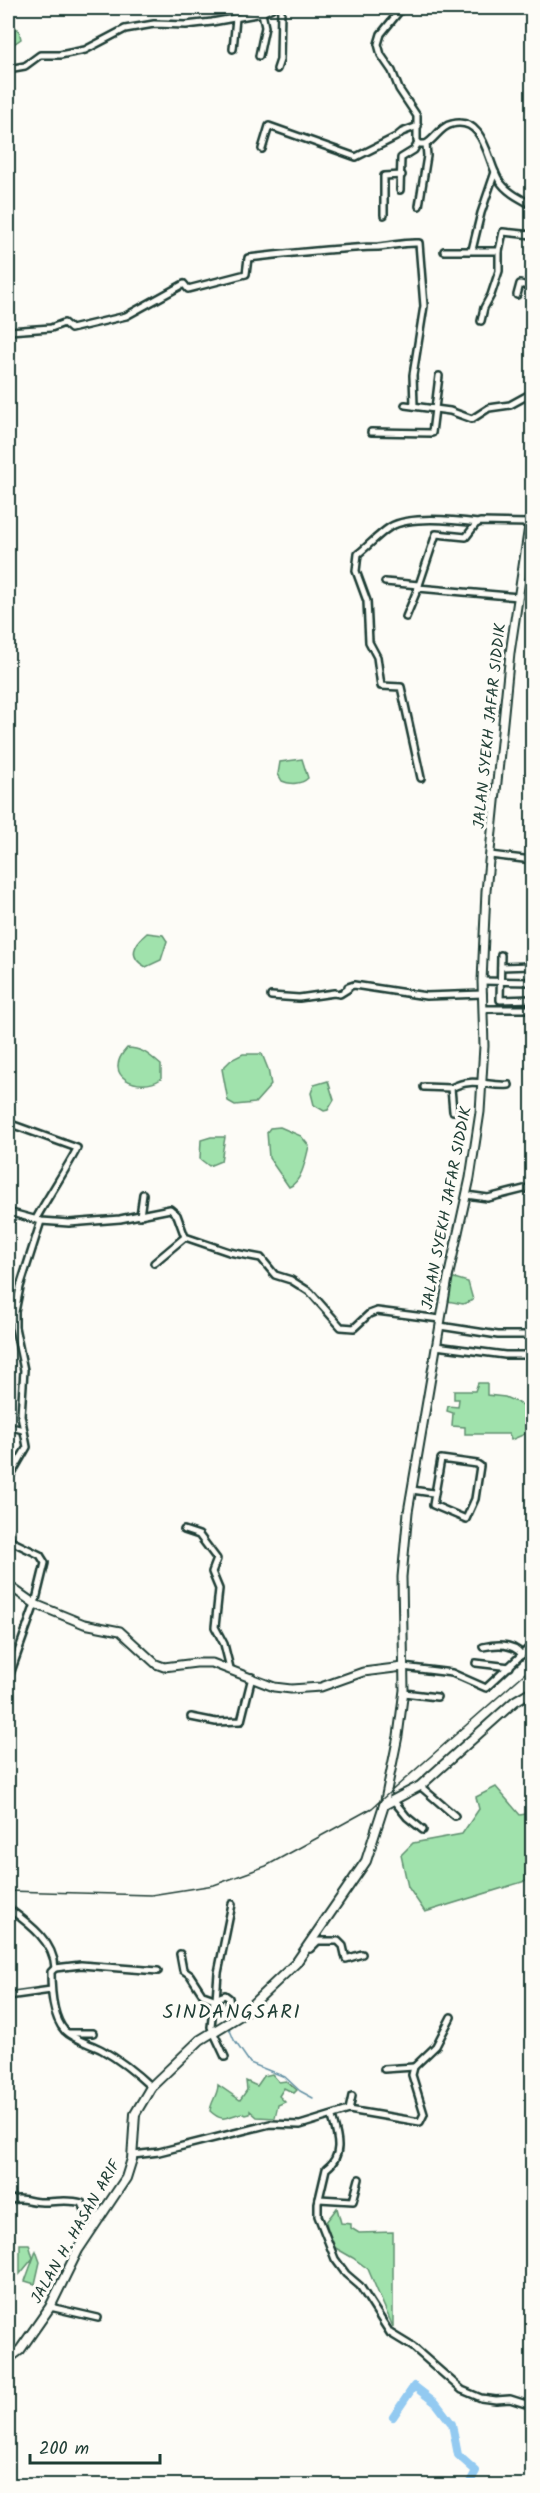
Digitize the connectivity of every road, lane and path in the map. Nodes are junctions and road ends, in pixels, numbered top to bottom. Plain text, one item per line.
1 (272, 8) edge
2 (281, 8) edge
3 (402, 8) edge
4 (262, 13) junction
5 (236, 18) junction
6 (232, 49) dead end
7 (259, 56) dead end
8 (8, 69) edge
9 (278, 69) dead end
10 (418, 126) junction
11 (418, 143) junction
12 (426, 144) junction
13 (262, 149) dead end
14 (495, 172) junction
15 (402, 174) junction
16 (400, 190) dead end
17 (419, 206) dead end
18 (532, 206) edge
19 (384, 215) dead end
20 (532, 235) edge
21 (472, 250) junction
22 (444, 251) dead end
23 (499, 251) junction
24 (532, 287) edge
25 (517, 295) dead end
26 (481, 321) dead end
27 (8, 325) edge
28 (438, 375) dead end
29 (532, 393) edge
30 (405, 405) dead end
31 (414, 406) junction
32 (435, 409) junction
33 (371, 432) dead end
34 (532, 506) edge
35 (478, 523) junction
36 (531, 525) edge
37 (385, 582) dead end
38 (419, 586) junction
39 (519, 597) junction
40 (406, 617) dead end
41 (421, 778) dead end
42 (490, 855) junction
43 (532, 860) edge
44 (501, 955) dead end
45 (521, 966) junction
46 (532, 966) edge
47 (501, 968) junction
48 (482, 981) junction
49 (520, 982) junction
50 (532, 982) edge
51 (501, 983) junction
52 (483, 994) junction
53 (271, 996) dead end
54 (532, 999) edge
55 (483, 1009) junction
56 (532, 1009) edge
57 (483, 1082) junction
58 (509, 1085) dead end
59 (424, 1088) dead end
60 (451, 1088) junction
61 (453, 1111) dead end
62 (8, 1124) edge
63 (532, 1187) edge
64 (143, 1194) dead end
65 (466, 1195) junction
66 (8, 1212) edge
67 (140, 1216) junction
68 (39, 1220) junction
69 (185, 1237) junction
70 (154, 1263) dead end
71 (440, 1322) junction
72 (532, 1335) edge
73 (436, 1346) junction
74 (532, 1355) edge
75 (8, 1426) edge
76 (23, 1430) junction
77 (8, 1480) edge
78 (412, 1490) junction
79 (434, 1493) junction
80 (8, 1530) edge
81 (184, 1530) dead end
82 (8, 1585) edge
83 (35, 1605) junction
84 (532, 1645) edge
85 (483, 1647) dead end
86 (522, 1655) junction
87 (476, 1663) dead end
88 (403, 1667) junction
89 (510, 1667) junction
90 (230, 1668) junction
91 (252, 1677) junction
92 (8, 1680) edge
93 (532, 1690) edge
94 (404, 1693) junction
95 (437, 1697) dead end
96 (191, 1717) dead end
97 (420, 1786) junction
98 (394, 1801) junction
99 (384, 1805) junction
100 (455, 1816) dead end
101 (423, 1830) dead end
102 (232, 1904) dead end
103 (8, 1908) edge
104 (180, 1953) dead end
105 (362, 1954) dead end
106 (296, 1963) junction
107 (55, 1968) junction
108 (158, 1971) dead end
109 (51, 1990) junction
110 (8, 1996) edge
111 (215, 2000) junction
112 (451, 2017) dead end
113 (229, 2023) junction
114 (212, 2028) junction
115 (93, 2032) dead end
116 (67, 2033) junction
117 (225, 2056) dead end
118 (414, 2067) junction
119 (384, 2069) dead end
120 (147, 2083) junction
121 (352, 2096) dead end
122 (349, 2110) junction
123 (332, 2117) junction
124 (133, 2156) junction
125 (359, 2179) dead end
126 (319, 2199) junction
127 (8, 2200) edge
128 (100, 2218) junction
129 (50, 2307) junction
130 (98, 2318) dead end
131 (8, 2359) edge
132 (532, 2406) edge

1 - 4 street
2 - 9 street
3 - 10 street
4 - 5 street
4 - 7 street
5 - 6 street
5 - 8 street
10 - 11 street
10 - 13 street
11 - 12 street
11 - 15 street
12 - 14 street
12 - 17 street
14 - 18 street
14 - 21 street
15 - 16 street
15 - 19 street
20 - 23 street
21 - 22 street
21 - 23 street
23 - 26 street
24 - 25 street
27 - 31 street
28 - 32 street
29 - 32 street
30 - 31 street
31 - 32 street
32 - 33 street
34 - 36 main road, JALAN SYEKH JAFAR SIDDIK
35 - 36 street
35 - 38 street
35 - 41 street
36 - 39 main road, JALAN SYEKH JAFAR SIDDIK
37 - 38 street
38 - 39 street
38 - 40 street
39 - 42 main road, JALAN SYEKH JAFAR SIDDIK
42 - 43 street
42 - 48 main road, JALAN SYEKH JAFAR SIDDIK
44 - 47 street
45 - 46 street
45 - 47 street
45 - 49 street
47 - 51 street
48 - 51 street
48 - 52 main road, JALAN SYEKH JAFAR SIDDIK
49 - 50 street
49 - 51 street
51 - 54 street
52 - 53 street
52 - 55 main road, JALAN SYEKH JAFAR SIDDIK
55 - 56 street
55 - 57 main road, JALAN SYEKH JAFAR SIDDIK
57 - 58 street
57 - 60 street
57 - 65 main road, JALAN SYEKH JAFAR SIDDIK
59 - 60 street
60 - 61 street
62 - 68 street
63 - 65 street
64 - 67 street
65 - 71 main road, JALAN SYEKH JAFAR SIDDIK
66 - 68 street
67 - 68 street
67 - 69 street
68 - 76 street
69 - 70 street
69 - 71 street
71 - 72 street
71 - 73 main road, JALAN SYEKH JAFAR SIDDIK
73 - 74 street
73 - 78 main road, JALAN SYEKH JAFAR SIDDIK
75 - 76 street
76 - 77 street
78 - 79 street
78 - 88 main road, JALAN SYEKH JAFAR SIDDIK
79 - 79 street
80 - 83 street
81 - 90 street
82 - 83 main road
83 - 90 main road
83 - 92 street
84 - 86 street
85 - 86 street
86 - 89 street
87 - 89 street
88 - 89 street
88 - 91 main road
88 - 94 main road, JALAN SYEKH JAFAR SIDDIK
90 - 91 main road
91 - 96 street
93 - 97 main road
94 - 95 street
94 - 99 main road, JALAN SYEKH JAFAR SIDDIK
97 - 98 main road
97 - 100 street
98 - 99 main road
98 - 101 street
99 - 106 main road, JALAN H. HASAN ARIF
102 - 111 street
103 - 107 street
104 - 111 street
105 - 106 street
106 - 113 main road, JALAN H. HASAN ARIF
107 - 108 street
107 - 109 street
109 - 110 street
109 - 116 street
111 - 113 street
111 - 114 street
112 - 118 street
113 - 114 main road, JALAN H. HASAN ARIF
114 - 117 street
114 - 120 main road, JALAN H. HASAN ARIF
115 - 116 street
116 - 120 street
118 - 119 street
118 - 122 street
120 - 124 main road, JALAN H. HASAN ARIF
121 - 122 street
122 - 123 street
123 - 124 street
123 - 126 street
124 - 128 main road, JALAN H. HASAN ARIF
125 - 126 street
126 - 132 street
127 - 128 street
128 - 129 main road, JALAN H. HASAN ARIF
129 - 130 street
129 - 131 main road, JALAN H. HASAN ARIF

